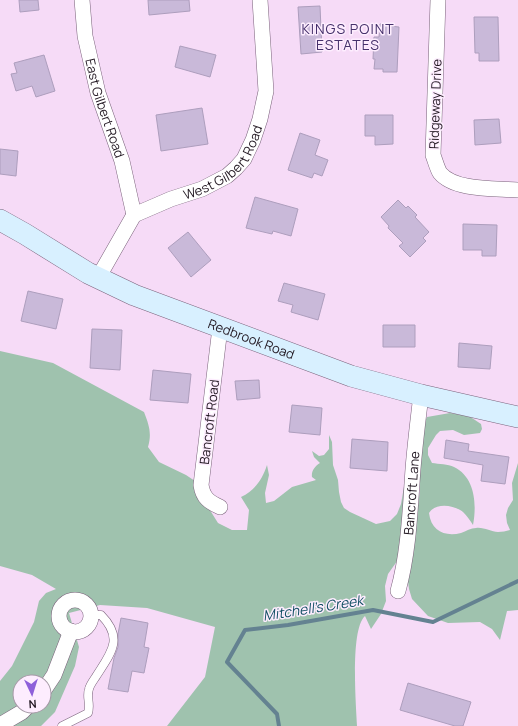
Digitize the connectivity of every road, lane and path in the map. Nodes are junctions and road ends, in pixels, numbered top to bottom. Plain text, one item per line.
1 (82, 0) edge
2 (260, 0) edge
3 (438, 0) edge
4 (518, 190) edge
5 (134, 214) junction
6 (0, 220) edge
7 (98, 278) junction
8 (220, 328) junction
9 (421, 395) junction
10 (518, 417) edge
11 (220, 507) dead end
12 (398, 591) dead end
13 (91, 615) junction
14 (71, 631) junction
15 (52, 678) edge
16 (19, 714) edge
17 (6, 724) edge
18 (62, 726) edge

1 - 5 street, East Gilbert Road
2 - 5 street, West Gilbert Road
3 - 4 street, Ridgeway Drive
5 - 7 street
6 - 7 main road, Redbrook Road
7 - 8 main road, Redbrook Road
8 - 9 main road, Redbrook Road
8 - 11 street, Bancroft Road
9 - 10 main road, Redbrook Road
9 - 12 street, Bancroft Lane
13 - 14 street
13 - 14 street
13 - 18 lane
14 - 15 street
16 - 17 street

